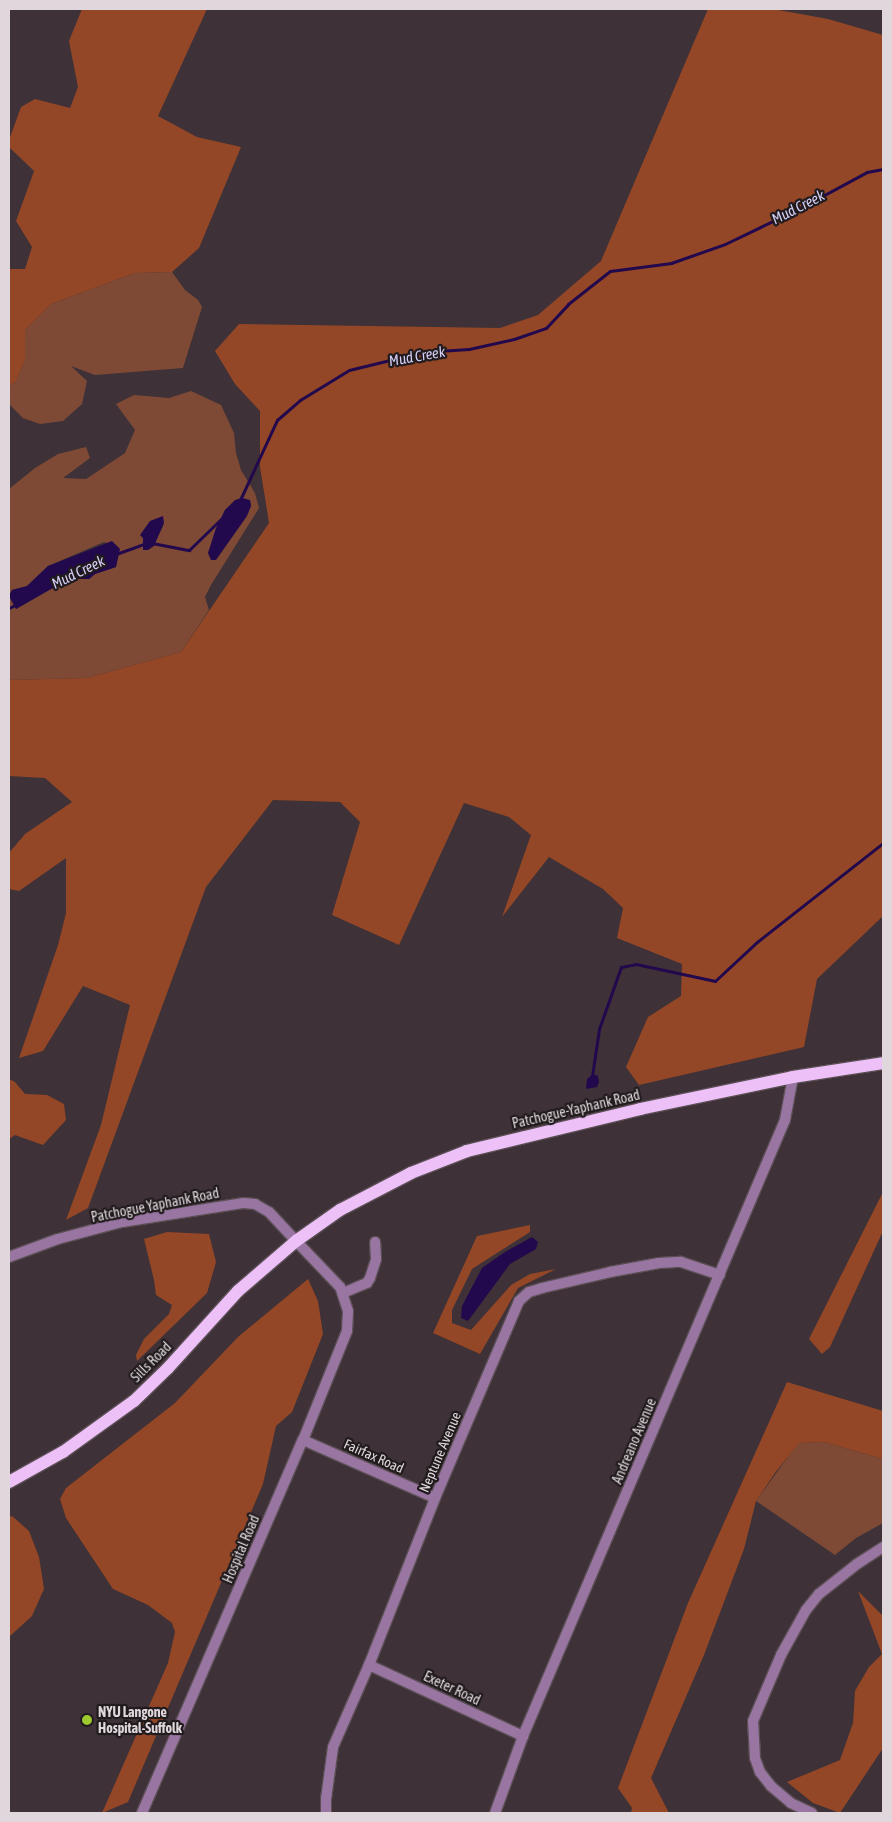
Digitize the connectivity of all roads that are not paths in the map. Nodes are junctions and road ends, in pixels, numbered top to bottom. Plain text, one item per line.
1 (883, 1064) edge
2 (793, 1077) junction
3 (296, 1241) junction
4 (375, 1242) dead end
5 (9, 1257) edge
6 (720, 1275) junction
7 (343, 1293) junction
8 (303, 1440) junction
9 (9, 1482) edge
10 (435, 1498) junction
11 (883, 1547) edge
12 (369, 1665) junction
13 (523, 1736) junction
14 (142, 1813) edge
15 (326, 1813) edge
16 (495, 1813) edge
17 (812, 1813) edge

1 - 2 main road, Patchogue-Yaphank Road
2 - 3 main road, Patchogue-Yaphank Road
2 - 6 street, Andreano Avenue
3 - 5 street, Patchogue Yaphank Road
3 - 7 street, Hospital Road
3 - 9 main road, Sills Road
4 - 7 street
6 - 10 street, Neptune Avenue
6 - 13 street, Andreano Avenue
7 - 8 street, Hospital Road
8 - 10 street, Fairfax Road
8 - 14 street, Hospital Road
10 - 12 street, Neptune Avenue
11 - 17 street
12 - 13 street, Exeter Road
12 - 15 street, Neptune Avenue
13 - 16 street, Andreano Avenue

